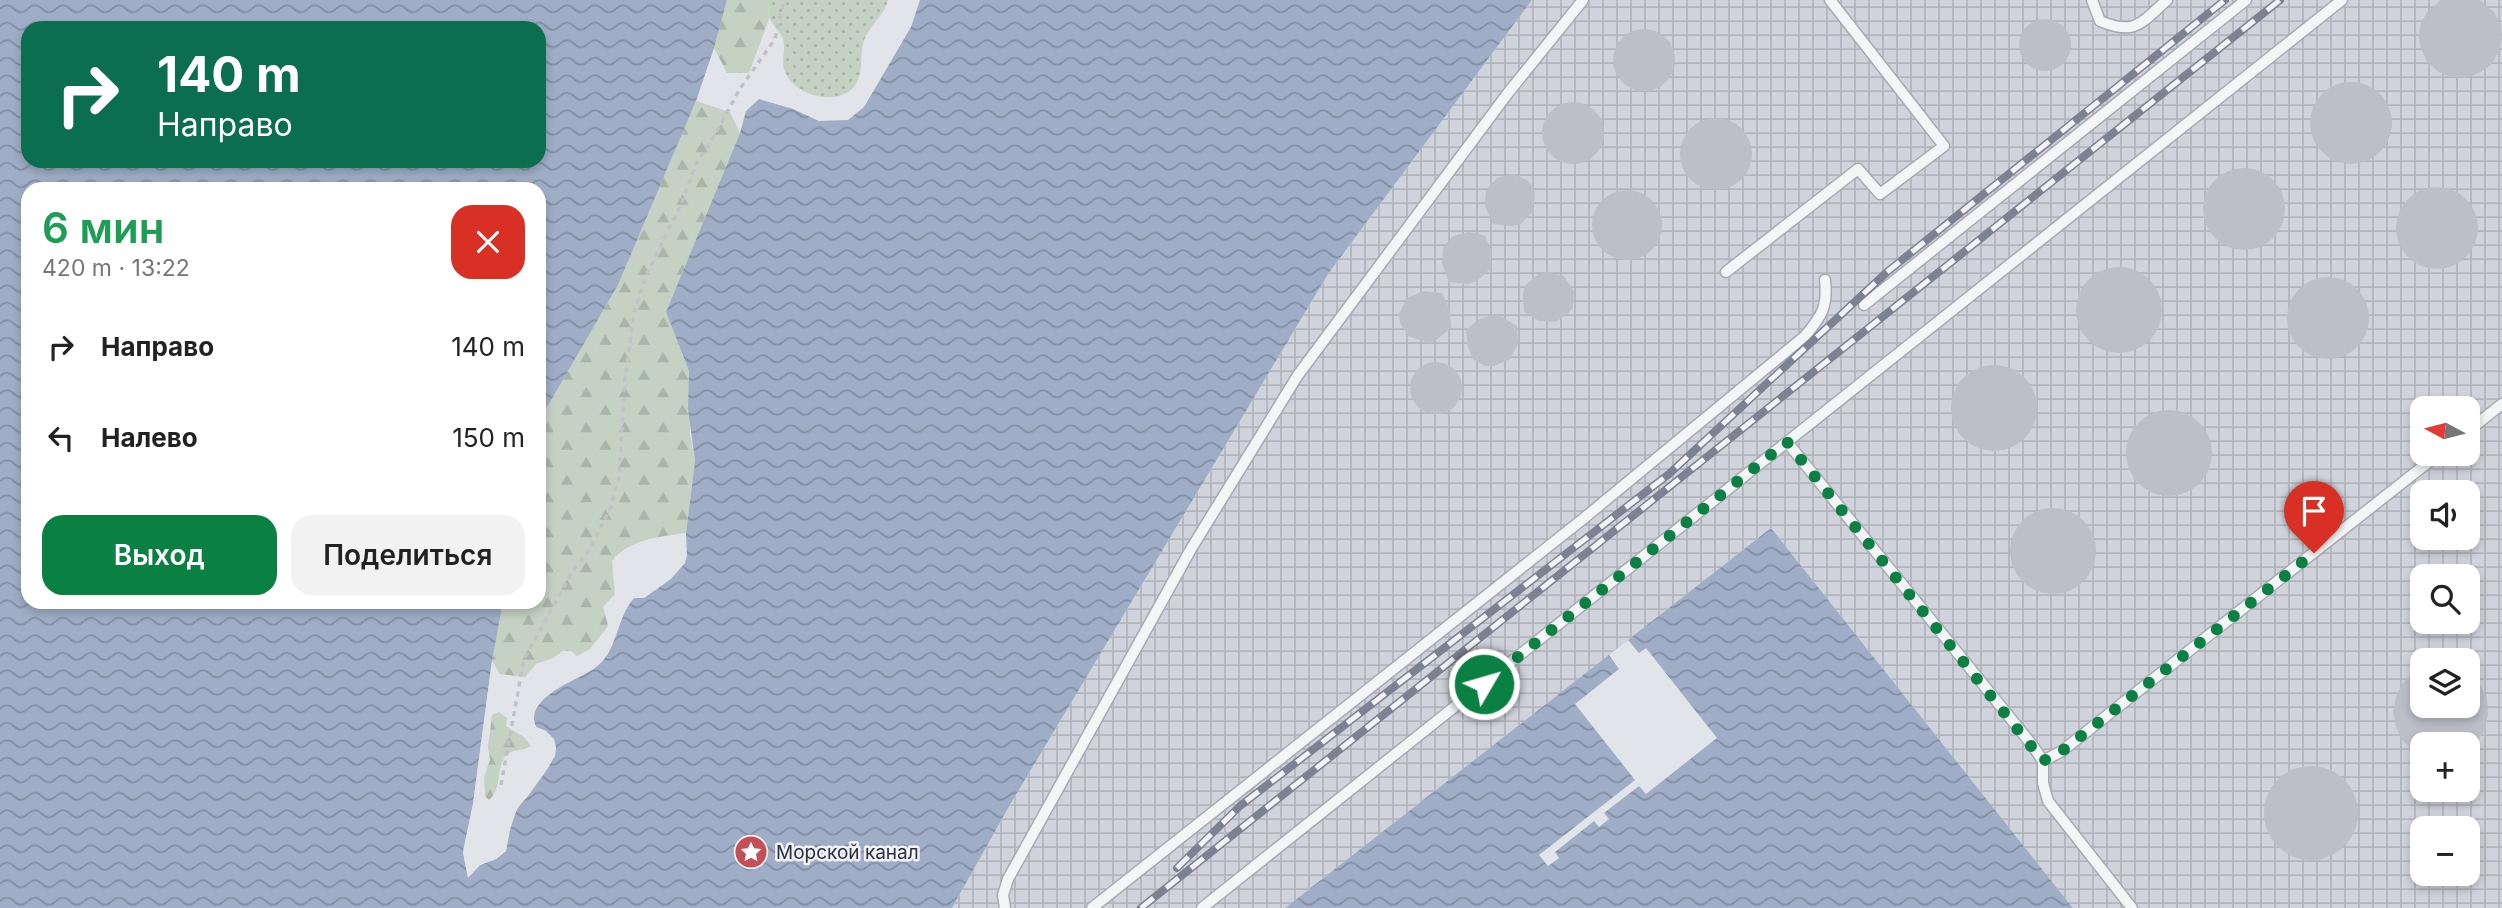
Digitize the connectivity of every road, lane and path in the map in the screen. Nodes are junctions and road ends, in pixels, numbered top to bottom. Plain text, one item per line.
1 (784, 0) edge
2 (1583, 0) edge
3 (1830, 0) edge
4 (2092, 0) edge
5 (2166, 0) edge
6 (2246, 0) edge
7 (2342, 0) edge
8 (1726, 272) dead end
9 (1825, 280) dead end
10 (1864, 305) dead end
11 (2502, 404) edge
12 (2480, 421) edge
13 (1787, 442) junction
14 (2424, 466) edge
15 (2043, 761) junction
16 (501, 785) dead end
17 (1005, 908) edge
18 (1092, 908) edge
19 (1202, 908) edge
20 (2132, 908) edge

1 - 16 path
2 - 17 lane
3 - 8 lane
4 - 5 lane
6 - 10 lane
7 - 13 lane
9 - 18 lane
11 - 12 lane
13 - 15 lane
13 - 19 lane
14 - 15 lane
15 - 20 lane

